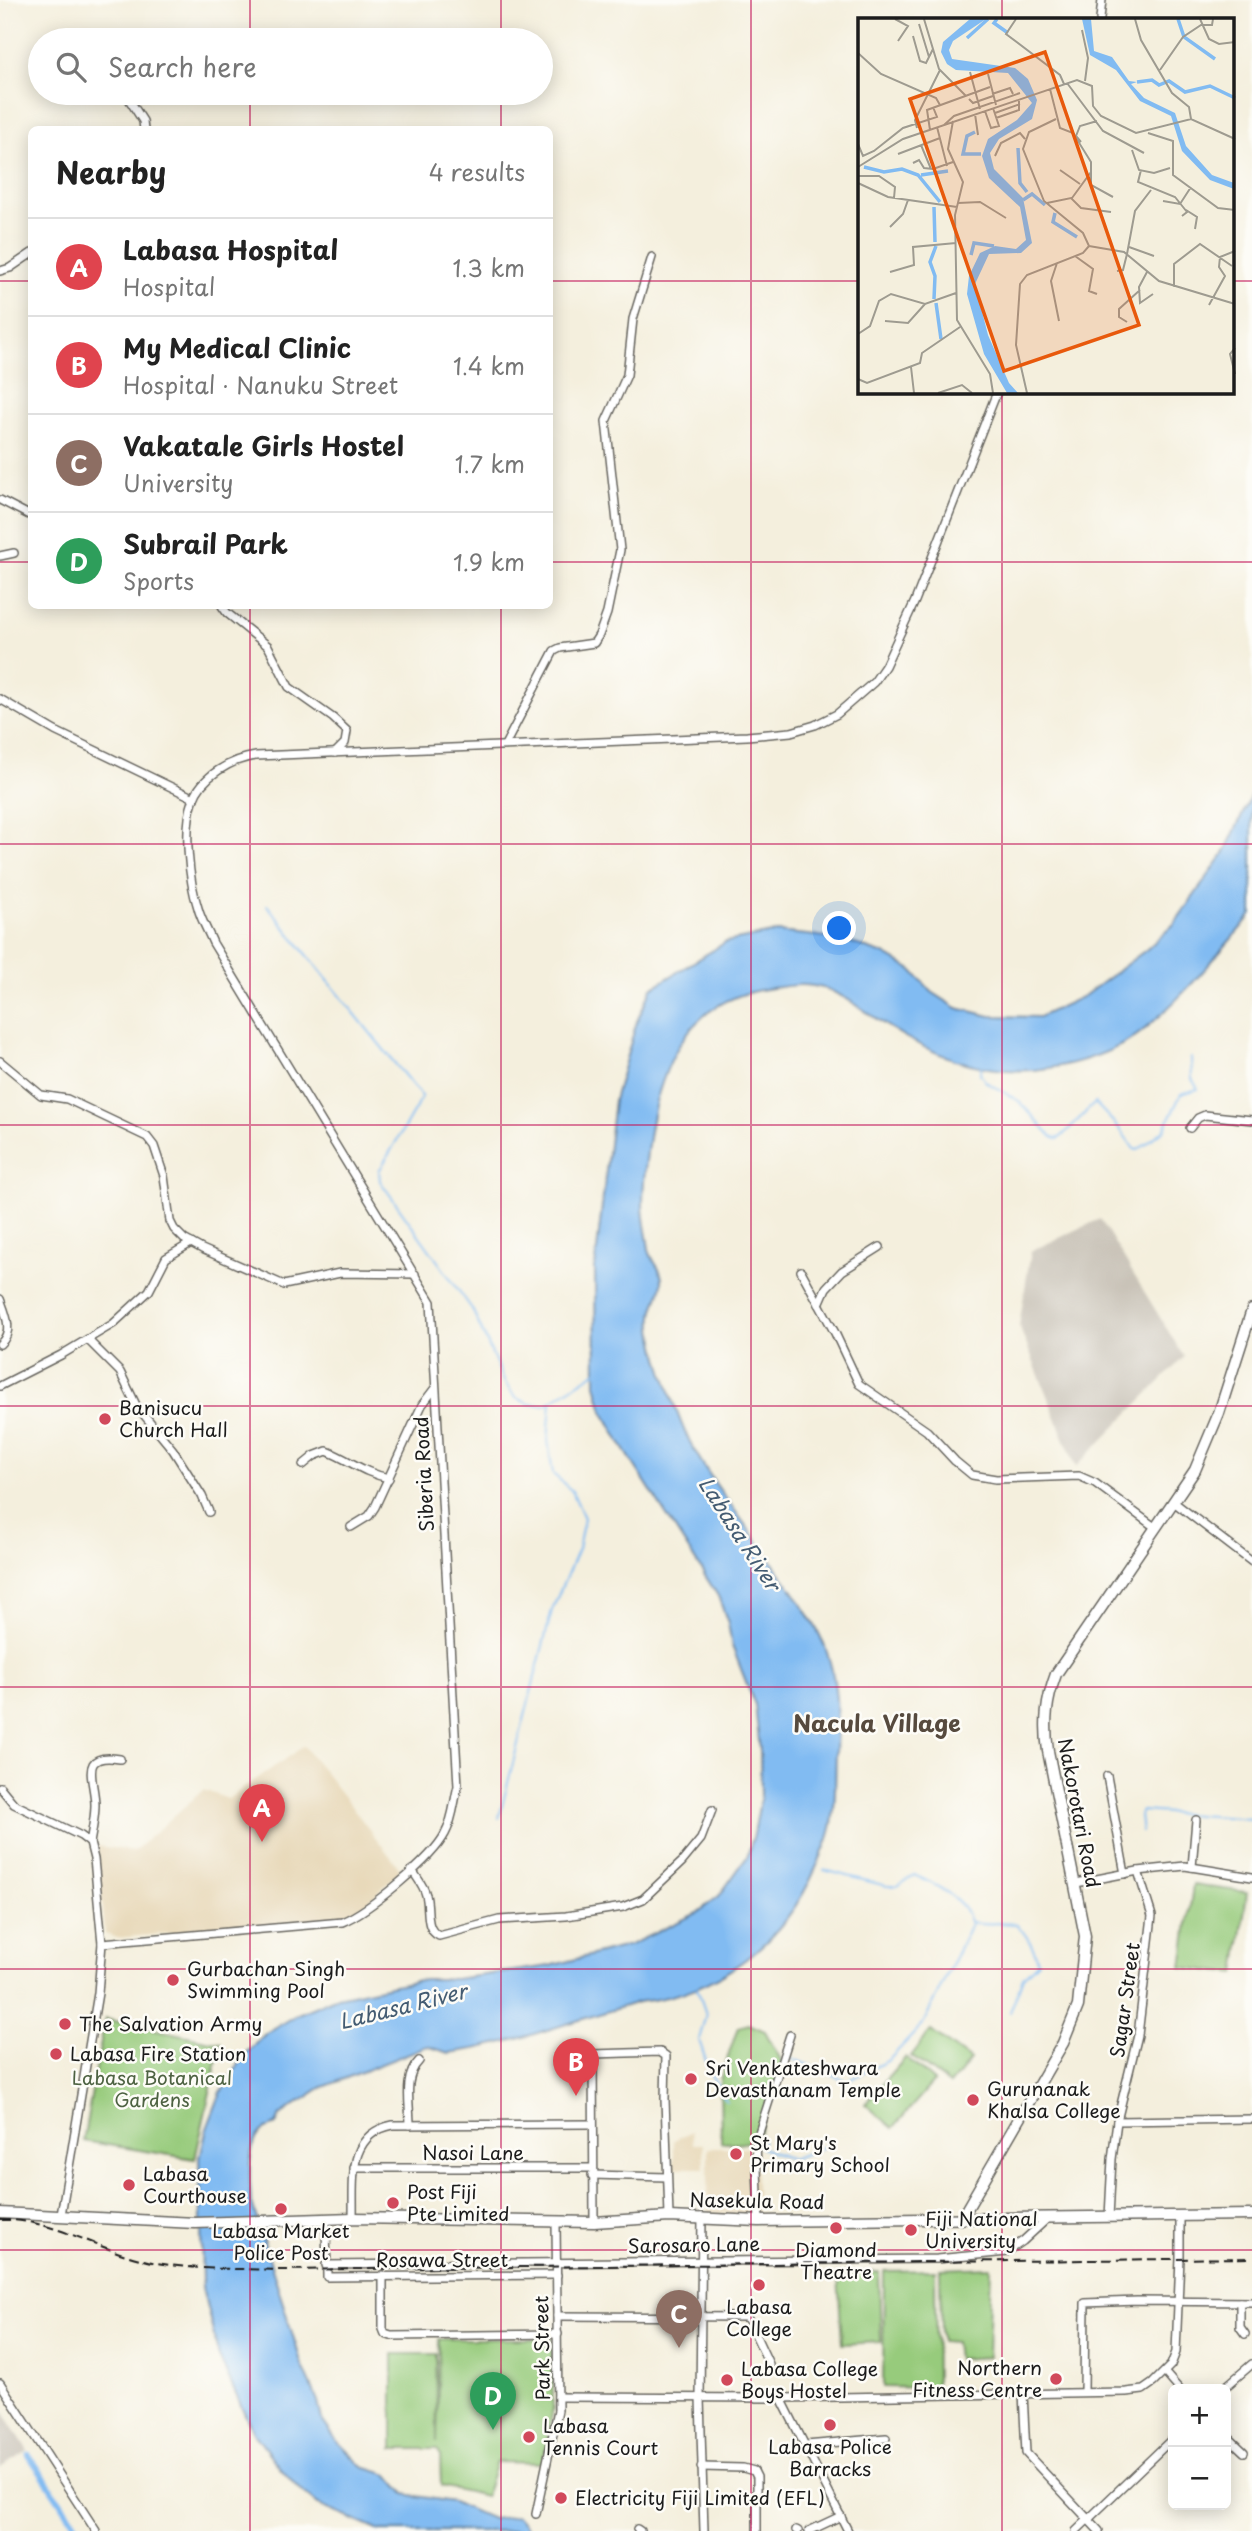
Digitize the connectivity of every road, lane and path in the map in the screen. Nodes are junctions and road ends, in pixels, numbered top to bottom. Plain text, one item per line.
1 (1102, 0) edge
2 (1100, 18) edge
3 (133, 105) edge
4 (144, 126) edge
5 (28, 256) edge
6 (652, 257) dead end
7 (0, 271) edge
8 (996, 394) edge
9 (0, 500) edge
10 (28, 514) edge
11 (14, 554) dead end
12 (0, 556) edge
13 (224, 609) edge
14 (0, 699) edge
15 (505, 745) junction
16 (335, 753) junction
17 (194, 797) junction
18 (0, 1060) edge
19 (1252, 1120) edge
20 (1190, 1128) dead end
21 (191, 1242) junction
22 (880, 1247) dead end
23 (801, 1271) dead end
24 (415, 1273) junction
25 (0, 1299) edge
26 (818, 1304) junction
27 (1252, 1310) edge
28 (88, 1340) junction
29 (0, 1344) edge
30 (0, 1386) edge
31 (435, 1388) junction
32 (303, 1465) dead end
33 (389, 1479) junction
34 (1175, 1503) junction
35 (209, 1512) dead end
36 (351, 1527) dead end
37 (1156, 1528) junction
38 (1252, 1562) edge
39 (120, 1759) dead end
40 (1107, 1776) dead end
41 (0, 1787) edge
42 (712, 1810) dead end
43 (1196, 1821) dead end
44 (90, 1843) junction
45 (1192, 1867) junction
46 (412, 1870) junction
47 (1138, 1871) junction
48 (1125, 1874) junction
49 (1252, 1877) edge
50 (1076, 1883) junction
51 (102, 1943) junction
52 (790, 2035) dead end
53 (419, 2061) dead end
54 (1252, 2119) edge
55 (1117, 2121) junction
56 (592, 2124) junction
57 (411, 2125) junction
58 (355, 2168) junction
59 (592, 2171) junction
60 (667, 2176) junction
61 (0, 2213) edge
62 (61, 2215) junction
63 (1180, 2215) junction
64 (1252, 2215) edge
65 (669, 2217) junction
66 (702, 2217) junction
67 (1050, 2217) junction
68 (1109, 2217) junction
69 (353, 2218) junction
70 (961, 2219) junction
71 (326, 2221) junction
72 (759, 2221) junction
73 (556, 2222) junction
74 (594, 2222) junction
75 (700, 2260) junction
76 (557, 2264) junction
77 (326, 2265) junction
78 (557, 2275) junction
79 (383, 2276) junction
80 (1240, 2302) junction
81 (1252, 2302) edge
82 (1177, 2303) junction
83 (557, 2316) junction
84 (702, 2316) junction
85 (558, 2333) junction
86 (1245, 2334) dead end
87 (769, 2364) dead end
88 (1252, 2364) edge
89 (1165, 2373) junction
90 (0, 2383) edge
91 (1175, 2384) edge
92 (1229, 2384) edge
93 (1084, 2392) junction
94 (1023, 2393) junction
95 (558, 2397) junction
96 (700, 2398) junction
97 (781, 2398) junction
98 (886, 2438) dead end
99 (1231, 2440) edge
100 (1168, 2443) edge
101 (806, 2445) junction
102 (1244, 2452) dead end
103 (701, 2467) junction
104 (536, 2514) dead end
105 (841, 2516) junction
106 (1087, 2520) junction
107 (96, 2531) edge
108 (704, 2531) edge
109 (757, 2531) edge
110 (809, 2531) edge
111 (848, 2531) edge
112 (1076, 2531) edge
113 (1099, 2531) edge

1 - 2 street
3 - 4 street
5 - 7 street
6 - 15 street
8 - 15 street
9 - 10 street
11 - 12 street
13 - 16 street
14 - 17 street
15 - 16 street
16 - 17 street
17 - 24 street, Siberia Road
18 - 21 street
19 - 20 street
21 - 24 street
21 - 28 street
22 - 26 street
23 - 26 street
24 - 31 street, Siberia Road
25 - 29 street
26 - 37 street
27 - 34 main road, Nakorotari Road
28 - 30 street
28 - 35 street
31 - 33 street
31 - 46 street, Siberia Road
32 - 33 street
33 - 36 street
34 - 37 main road, Nakorotari Road
34 - 38 street
37 - 50 main road, Nakorotari Road
39 - 44 street
40 - 48 street
41 - 44 street
42 - 46 street
43 - 45 street
44 - 51 street
45 - 47 street
45 - 49 street
46 - 51 street, Siberia Road
47 - 48 street
47 - 55 street, Sagar Street
48 - 50 street
50 - 70 main road, Nakorotari Road
51 - 62 street
52 - 72 street
53 - 57 street
54 - 55 street
55 - 68 street, Sagar Street
56 - 57 street
56 - 59 street
56 - 60 street
57 - 58 street
58 - 59 street, Nasoi Lane
58 - 69 street
59 - 60 street, Nasoi Lane
59 - 74 street
60 - 65 street
61 - 62 main road, Nasekula Road
62 - 71 main road, Nasekula Road
63 - 64 main road, Nasekula Road
63 - 68 main road, Nasekula Road
63 - 82 street
65 - 66 main road, Nasekula Road
65 - 74 main road, Nasekula Road
66 - 72 main road, Nasekula Road
66 - 75 street
67 - 68 main road, Nasekula Road
67 - 70 main road, Nasekula Road
67 - 75 street, Sarosaro Lane
69 - 71 main road, Nasekula Road
69 - 73 main road, Nasekula Road
70 - 72 main road, Nasekula Road
71 - 77 street
73 - 74 main road, Nasekula Road
73 - 76 street, Park Street
75 - 76 street, Sarosaro Lane
75 - 84 street
76 - 77 street, Sarosaro Lane
76 - 78 street, Park Street
77 - 79 street, Rosawa Street
78 - 79 street, Rosawa Street
78 - 83 street, Park Street
79 - 85 street
80 - 81 street
80 - 82 street
80 - 86 street
82 - 89 street
82 - 93 street
83 - 84 street
83 - 85 street, Park Street
84 - 87 street
84 - 96 street
85 - 95 street, Park Street
88 - 92 street
89 - 91 street
89 - 93 street
90 - 107 street
93 - 94 street
94 - 97 street
94 - 106 street
95 - 96 street
95 - 104 street, Park Street
96 - 97 street
96 - 103 street
97 - 101 street
98 - 101 street
99 - 102 street
100 - 106 street
101 - 105 street
103 - 108 street
103 - 109 street
105 - 110 street
105 - 111 street
106 - 112 street
106 - 113 street

